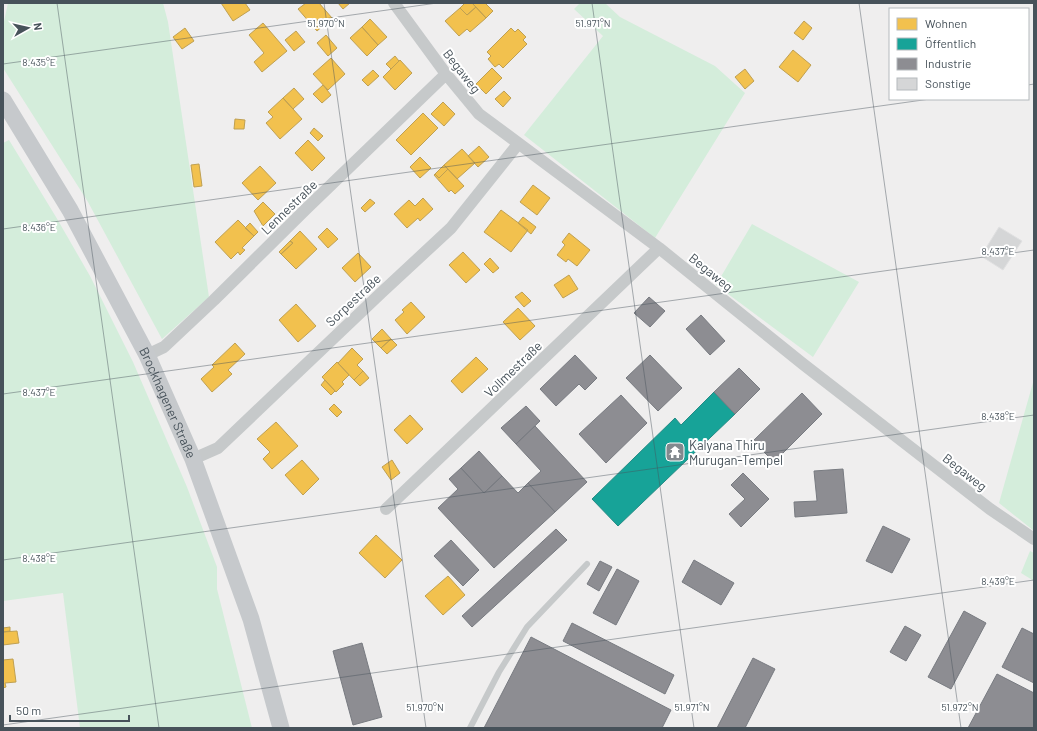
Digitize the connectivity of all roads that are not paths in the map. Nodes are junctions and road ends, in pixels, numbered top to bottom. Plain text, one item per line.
1 (394, 3) edge
2 (446, 74) junction
3 (3, 100) edge
4 (518, 144) junction
5 (659, 248) junction
6 (147, 355) junction
7 (193, 459) junction
8 (386, 510) dead end
9 (1034, 539) edge
10 (586, 564) dead end
11 (281, 728) edge
12 (470, 728) edge

1 - 2 street, Begaweg
2 - 4 street, Begaweg
2 - 6 street, Lennestraße
3 - 6 main road, Brockhagener Straße
4 - 5 street, Begaweg
4 - 7 street, Sorpestraße
5 - 8 street, Vollmestraße
5 - 9 street, Begaweg
6 - 7 main road, Brockhagener Straße
7 - 11 main road, Brockhagener Straße
10 - 12 lane

